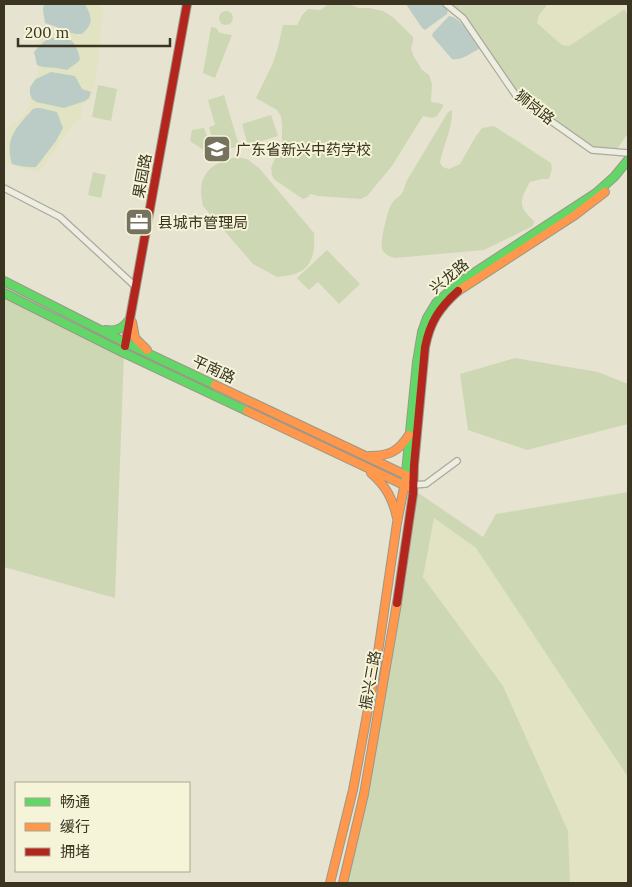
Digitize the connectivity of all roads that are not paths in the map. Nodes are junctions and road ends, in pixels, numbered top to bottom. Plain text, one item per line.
1 (186, 4) edge
2 (446, 4) edge
3 (628, 153) edge
4 (628, 160) edge
5 (628, 168) edge
6 (4, 188) edge
7 (4, 281) edge
8 (136, 287) junction
9 (4, 293) edge
10 (131, 314) junction
11 (97, 328) junction
12 (126, 342) junction
13 (124, 353) junction
14 (152, 355) junction
15 (411, 431) junction
16 (367, 456) junction
17 (458, 461) dead end
18 (363, 466) junction
19 (412, 482) junction
20 (404, 485) junction
21 (397, 523) junction
22 (330, 883) edge
23 (343, 883) edge

1 - 8 main road, 果园路
2 - 3 street, 狮岗路
4 - 15 main road, 兴龙路
5 - 19 main road, 兴龙路
6 - 8 street
7 - 11 main road, 平南路
8 - 10 main road, 果园路
9 - 13 main road, 平南路
10 - 11 main road
10 - 12 main road, 果园路
10 - 14 main road
11 - 12 main road, 平南路
12 - 13 main road, 果园路
12 - 14 main road, 平南路
13 - 18 main road, 平南路
14 - 16 main road, 平南路
15 - 16 main road
15 - 19 main road, 兴龙路
16 - 18 main road
16 - 19 main road, 平南路
17 - 19 street
18 - 20 main road, 平南路
18 - 21 main road
19 - 20 main road, 兴龙路
19 - 23 main road, 振兴三路
20 - 21 main road, 振兴三路
21 - 22 main road, 振兴三路

